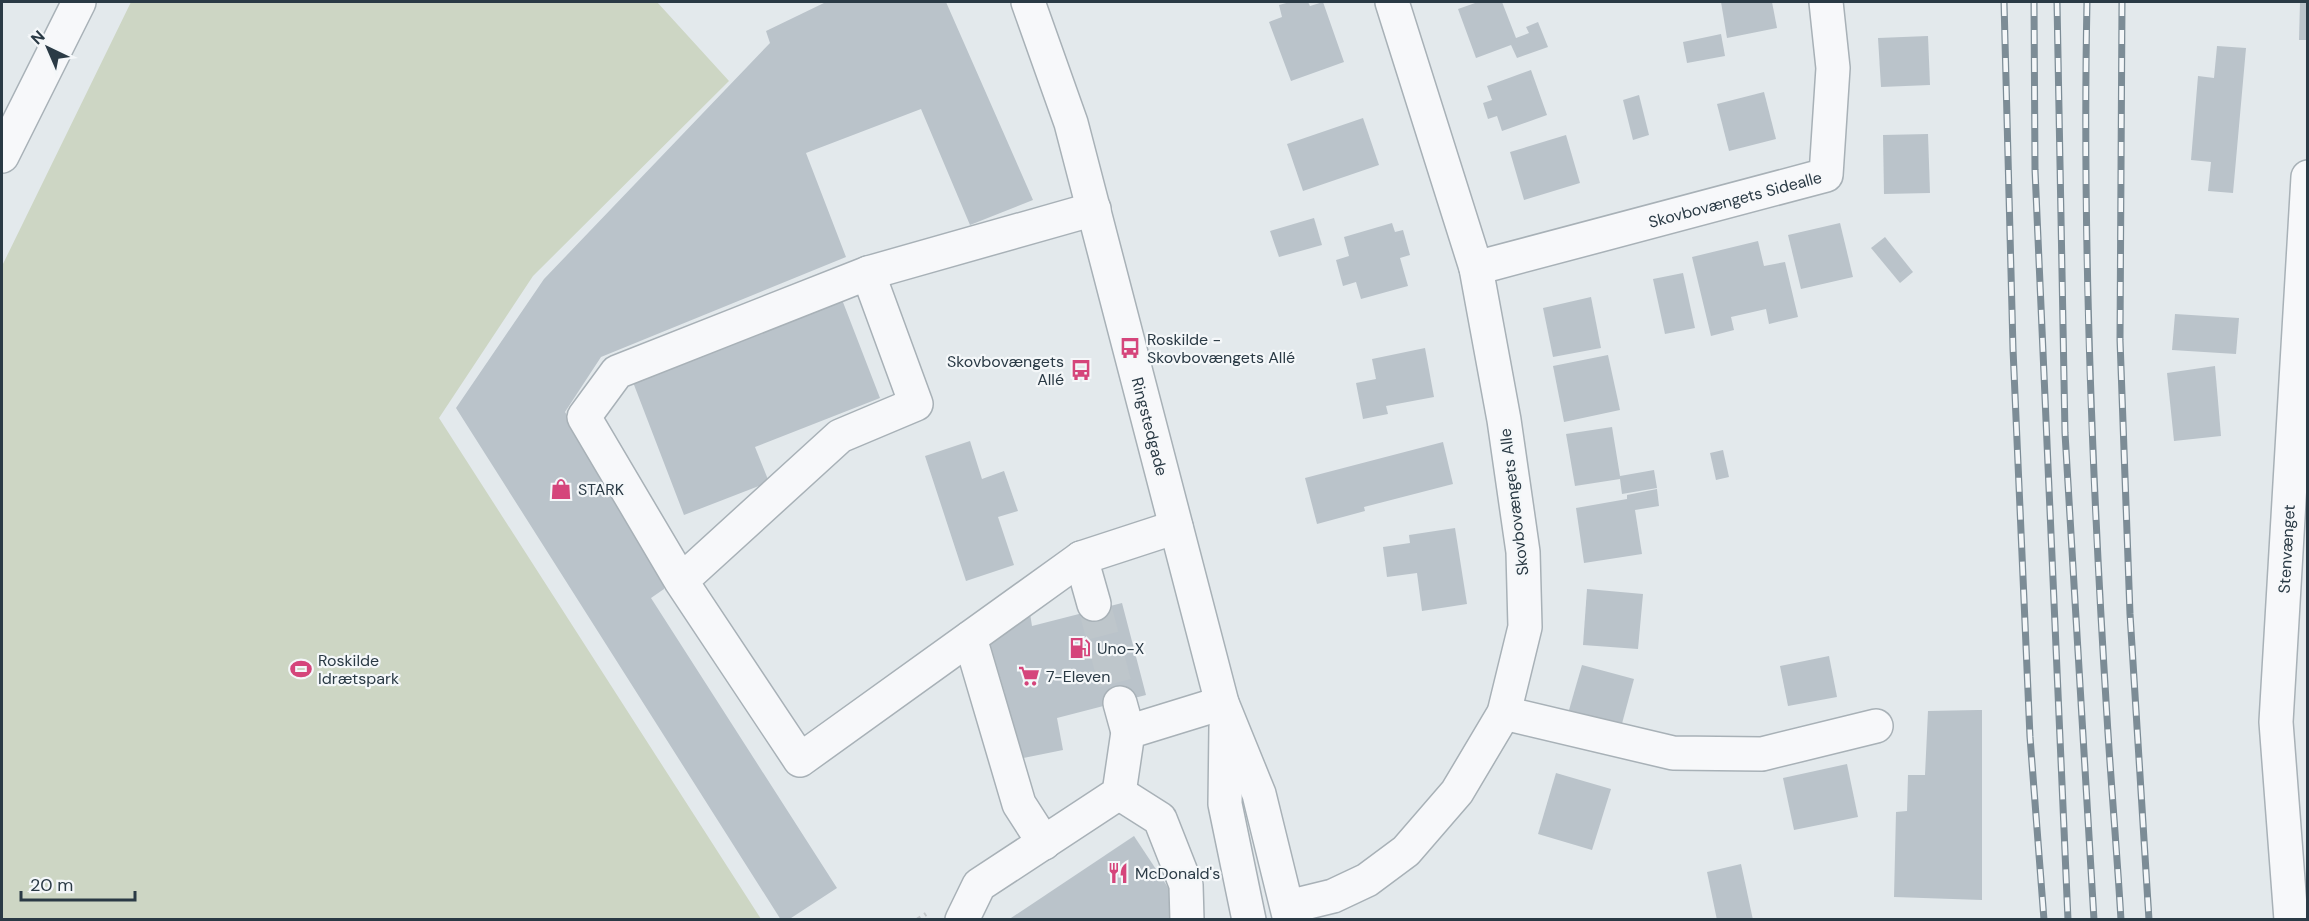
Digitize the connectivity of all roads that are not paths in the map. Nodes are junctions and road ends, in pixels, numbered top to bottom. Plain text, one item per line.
1 (79, 2) edge
2 (1028, 2) edge
3 (1392, 2) edge
4 (1826, 2) edge
5 (2, 156) edge
6 (2307, 177) edge
7 (1094, 209) junction
8 (1476, 268) junction
9 (868, 273) junction
10 (1176, 527) junction
11 (1081, 558) junction
12 (681, 581) junction
13 (1094, 604) tunnel mouth
14 (970, 638) junction
15 (1224, 710) junction
16 (1504, 713) junction
17 (1876, 726) dead end
18 (1119, 793) junction
19 (1044, 843) junction
20 (1289, 913) edge
21 (962, 920) edge
22 (1187, 920) edge
23 (1249, 920) edge
24 (2291, 920) edge

1 - 5 street
2 - 7 street, Ringstedgade
3 - 8 street, Skovbovængets Alle
4 - 8 street, Skovbovængets Sidealle
6 - 24 street, Stenvænget
7 - 9 street
7 - 10 street, Ringstedgade
8 - 16 street, Skovbovængets Alle
9 - 12 street
9 - 12 street
10 - 11 street
10 - 15 street, Ringstedgade
11 - 13 street
11 - 14 street
12 - 14 street
14 - 19 street
15 - 18 street
15 - 20 street, Ringstedgade
15 - 23 street, Ringstedgade
16 - 17 street
16 - 20 street, Skovbovængets Alle
18 - 19 street
18 - 22 street
19 - 21 street

